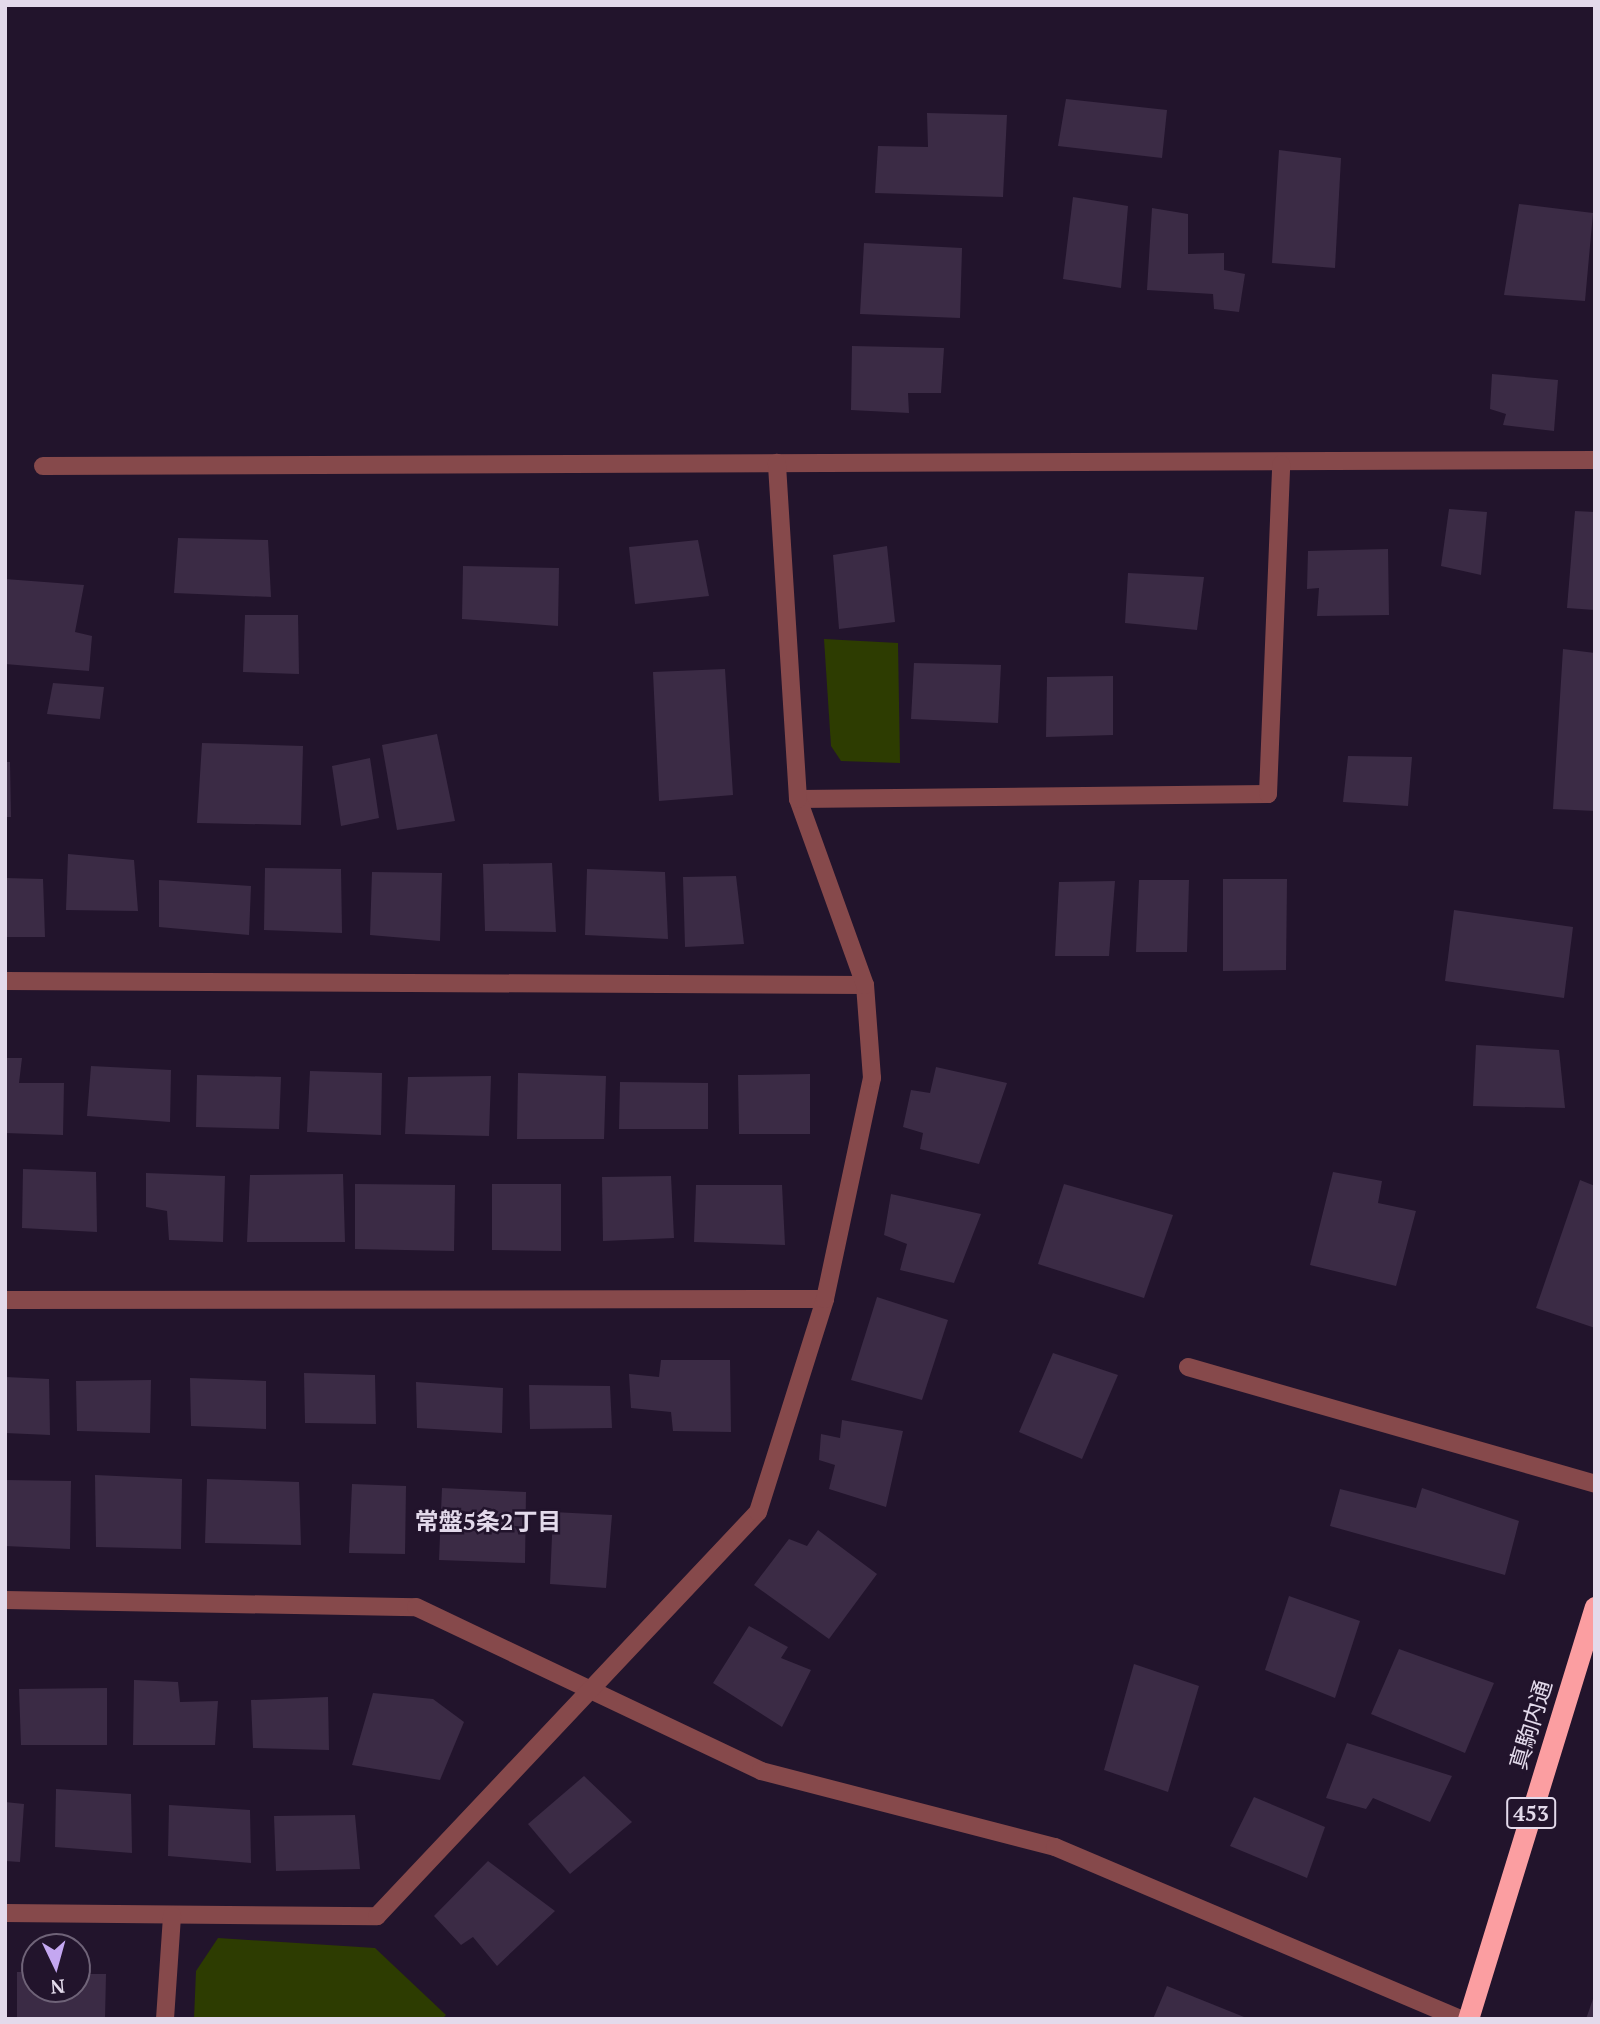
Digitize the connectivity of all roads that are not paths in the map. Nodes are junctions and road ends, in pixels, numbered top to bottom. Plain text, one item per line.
1 (1595, 460) edge
2 (777, 463) junction
3 (1281, 464) junction
4 (43, 466) dead end
5 (798, 799) junction
6 (5, 981) edge
7 (865, 985) junction
8 (825, 1299) junction
9 (5, 1300) edge
10 (1188, 1367) dead end
11 (1595, 1484) edge
12 (5, 1600) edge
13 (1595, 1607) edge
14 (594, 1690) junction
15 (5, 1913) edge
16 (172, 1915) junction
17 (165, 2019) edge
18 (1461, 2019) edge
19 (1468, 2019) edge

1 - 3 street
2 - 3 street
2 - 4 street
2 - 5 street
3 - 5 street
5 - 7 street
6 - 7 street
7 - 8 street
8 - 9 street
8 - 14 street
10 - 11 street
12 - 14 street
13 - 19 highway, 真駒内通 / 453
14 - 16 street
14 - 18 street
15 - 16 street
16 - 17 street

